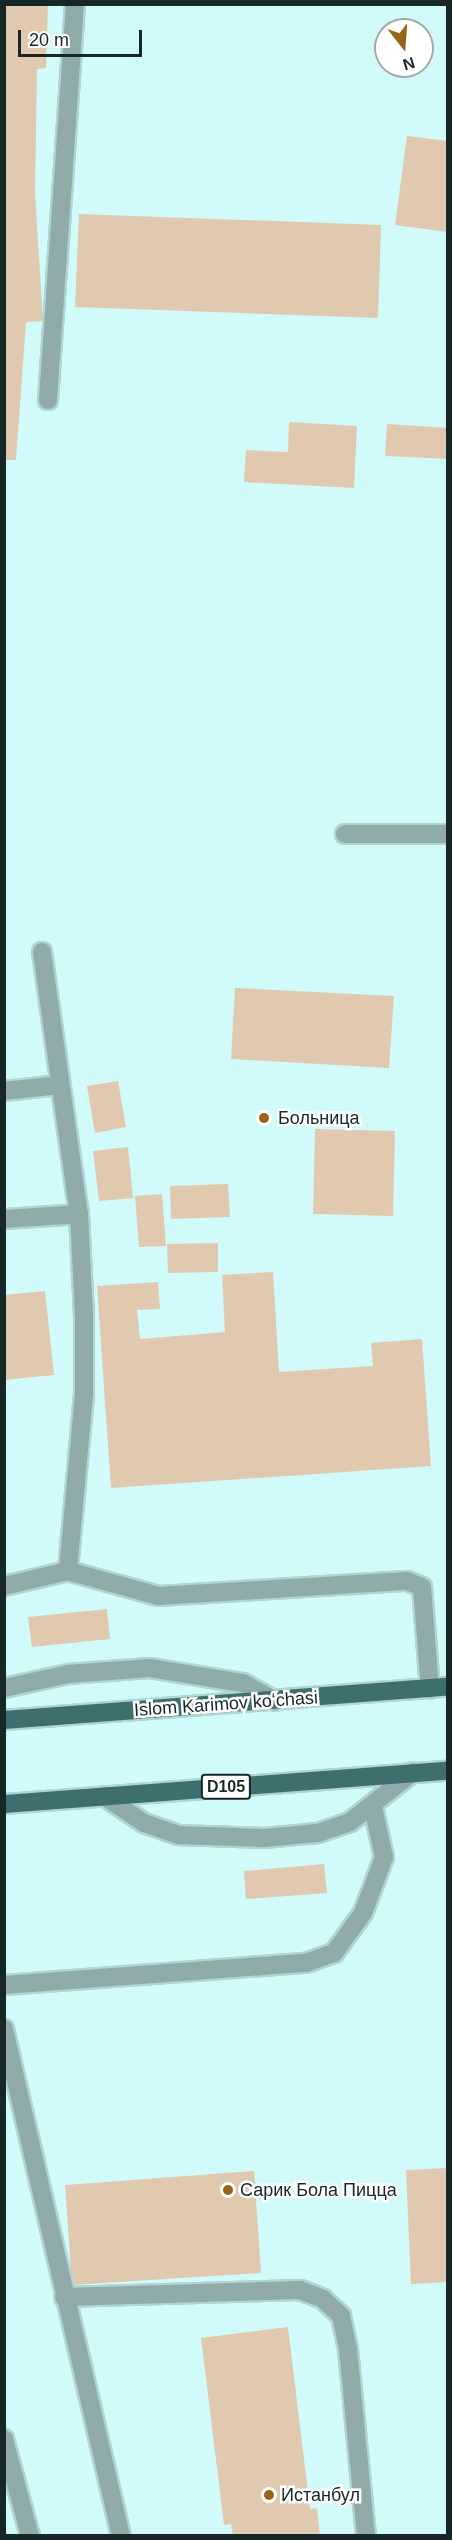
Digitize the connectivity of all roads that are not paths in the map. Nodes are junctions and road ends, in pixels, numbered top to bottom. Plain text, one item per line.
1 (75, 4) edge
2 (48, 400) dead end
3 (345, 834) dead end
4 (447, 834) edge
5 (42, 952) dead end
6 (60, 1085) junction
7 (4, 1091) edge
8 (79, 1214) junction
9 (4, 1219) edge
10 (69, 1571) junction
11 (4, 1586) edge
12 (4, 1688) edge
13 (439, 1688) edge
14 (275, 1701) junction
15 (4, 1720) edge
16 (447, 1771) edge
17 (412, 1772) junction
18 (104, 1796) junction
19 (4, 1804) edge
20 (373, 1807) junction
21 (4, 1984) edge
22 (4, 2029) edge
23 (64, 2297) junction
24 (4, 2439) edge
25 (30, 2535) edge
26 (121, 2535) edge
27 (366, 2535) edge

1 - 2 street
3 - 4 street
5 - 6 street
6 - 7 street
6 - 8 street
8 - 9 street
8 - 10 street
10 - 11 street
10 - 13 street
12 - 14 street
13 - 14 main road, Islom Karimov koʻchasi
14 - 15 main road, Islom Karimov koʻchasi
16 - 17 main road, D105
17 - 18 main road, D105
17 - 20 street
18 - 19 main road, D105
18 - 20 street
20 - 21 street
22 - 23 street
23 - 26 street
23 - 27 street
24 - 25 street

